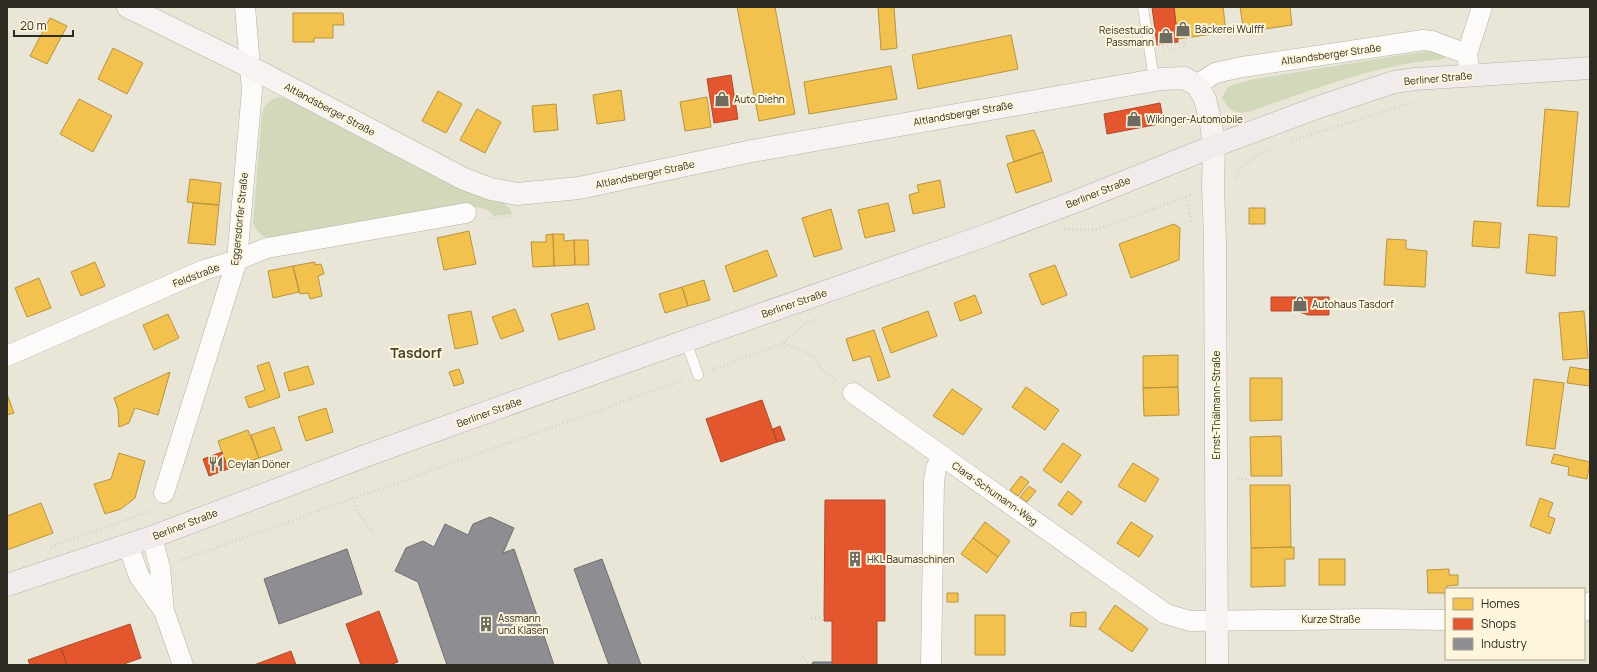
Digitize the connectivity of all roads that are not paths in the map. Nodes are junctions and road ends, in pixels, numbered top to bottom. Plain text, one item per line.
1 (128, 7) edge
2 (245, 7) edge
3 (1143, 7) edge
4 (1482, 7) edge
5 (1467, 54) junction
6 (250, 67) junction
7 (1590, 68) edge
8 (1470, 76) junction
9 (1154, 80) junction
10 (1197, 85) junction
11 (1214, 146) junction
12 (466, 213) dead end
13 (237, 260) junction
14 (686, 341) junction
15 (7, 356) edge
16 (698, 375) road end
17 (853, 393) road end
18 (943, 456) junction
19 (162, 500) road end
20 (152, 537) junction
21 (128, 545) junction
22 (7, 585) edge
23 (164, 610) junction
24 (1216, 620) junction
25 (1445, 620) edge
26 (183, 665) edge
27 (931, 665) edge
28 (1217, 665) edge

1 - 6 main road, Altlandsberger Straße
2 - 6 street, Eggersdorfer Straße
3 - 9 lane
4 - 5 street
5 - 8 street
5 - 10 street, Altlandsberger Straße
6 - 9 main road, Altlandsberger Straße
6 - 13 street, Eggersdorfer Straße
7 - 8 main road, Berliner Straße
8 - 11 main road, Berliner Straße
9 - 10 main road, Altlandsberger Straße
10 - 11 main road
11 - 14 main road, Berliner Straße
11 - 24 main road, Ernst-Thälmann-Straße
12 - 13 street, Feldstraße
13 - 15 street, Feldstraße
13 - 19 street, Eggersdorfer Straße
14 - 16 lane
14 - 20 main road, Berliner Straße
17 - 18 street, Clara-Schumann-Weg
18 - 24 street, Clara-Schumann-Weg
18 - 27 street
20 - 21 main road, Berliner Straße
20 - 23 street
21 - 22 main road, Berliner Straße
21 - 23 street
23 - 26 street
24 - 25 street, Kurze Straße
24 - 28 main road, Ernst-Thälmann-Straße

